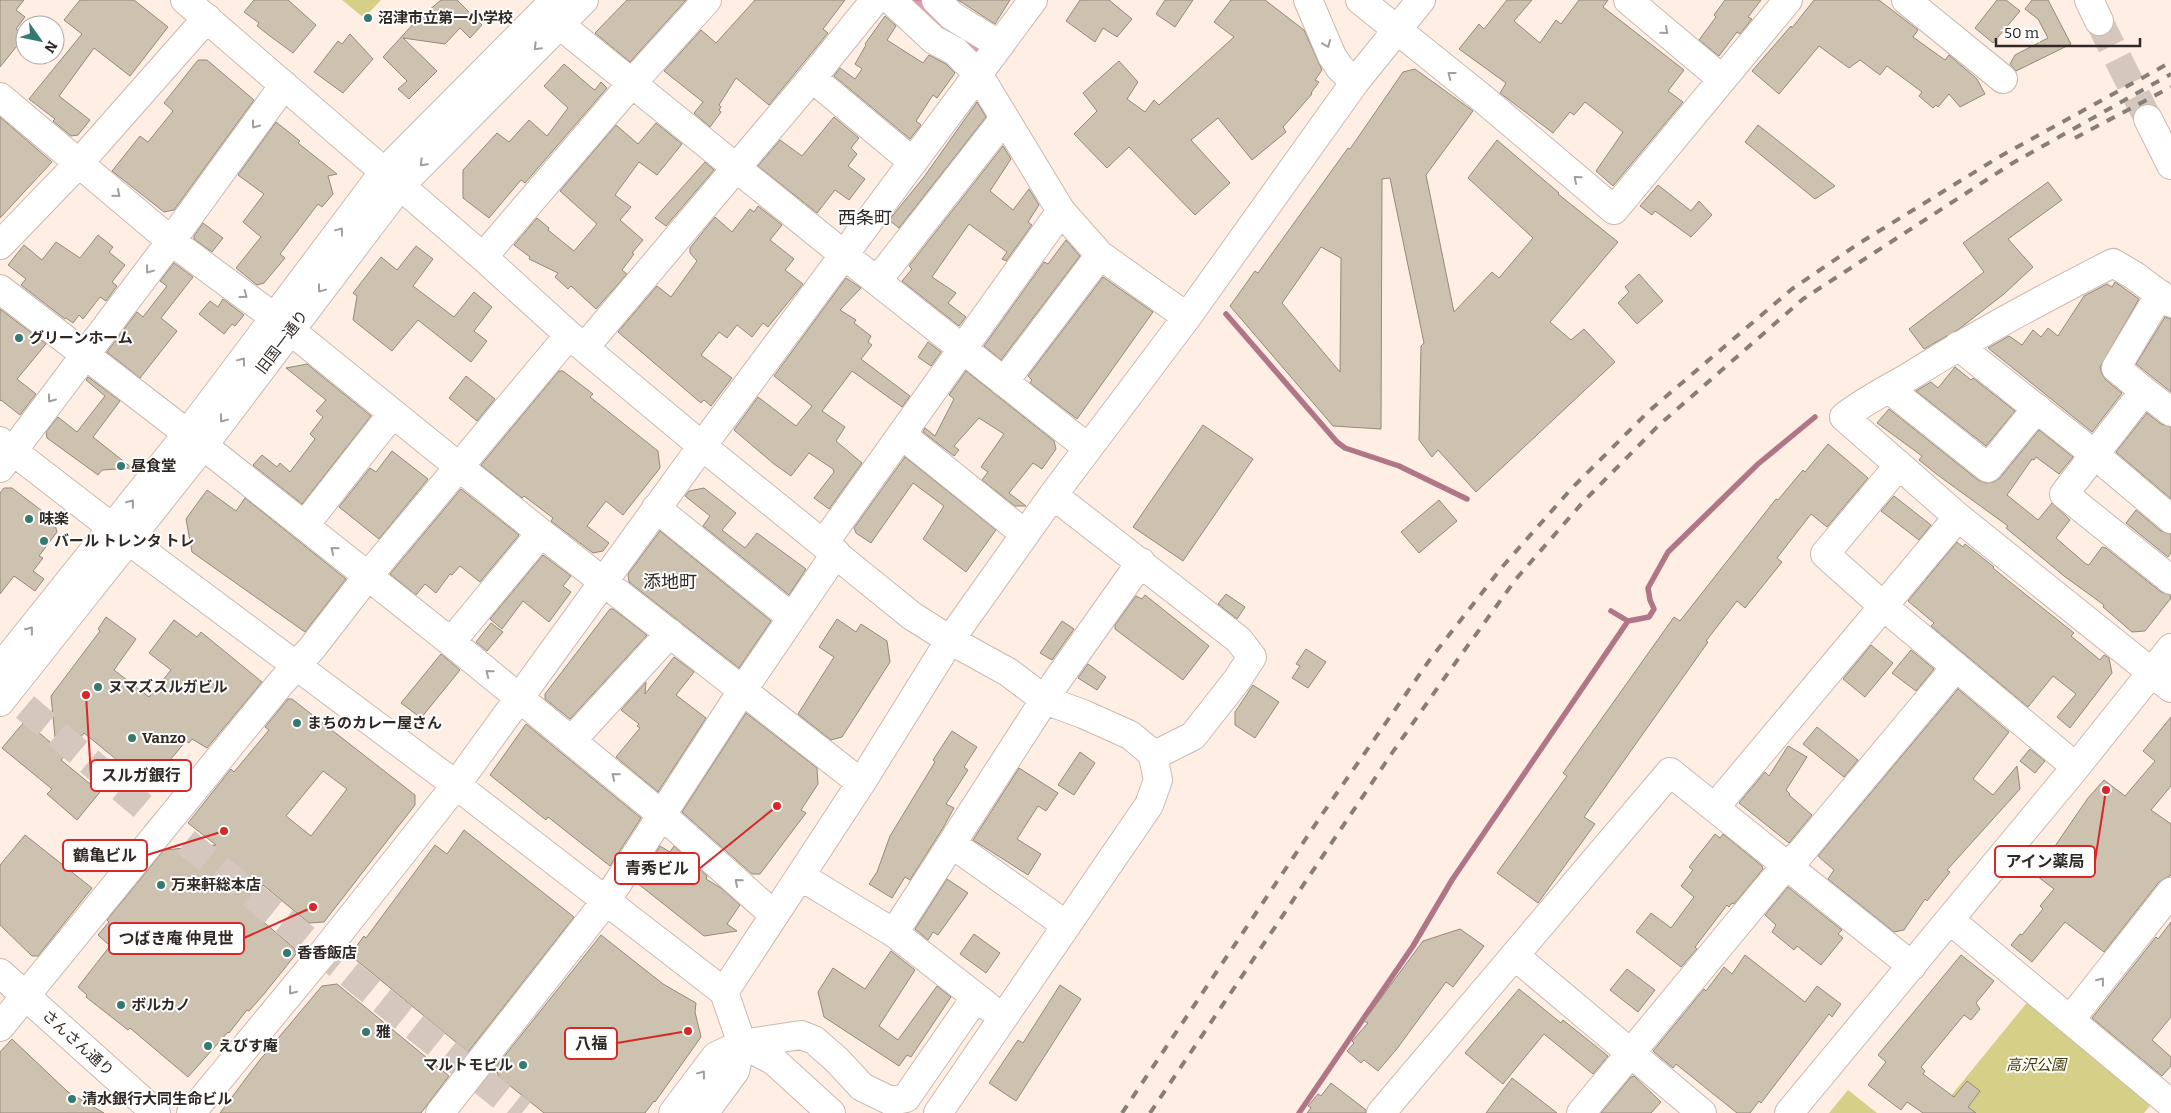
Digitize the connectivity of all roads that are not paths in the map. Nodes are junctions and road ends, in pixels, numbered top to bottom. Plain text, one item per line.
1 (185, 0) edge
2 (584, 0) edge
3 (707, 0) edge
4 (874, 0) edge
5 (891, 0) edge
6 (936, 0) edge
7 (1033, 0) edge
8 (1308, 0) edge
9 (1360, 0) edge
10 (1421, 0) edge
11 (1628, 0) edge
12 (1788, 0) edge
13 (1906, 0) edge
14 (557, 12) edge
15 (207, 18) junction
16 (1396, 30) junction
17 (1000, 45) junction
18 (978, 74) junction
19 (812, 78) junction
20 (1722, 79) junction
21 (2004, 79) dead end
22 (1355, 82) junction
23 (632, 83) junction
24 (284, 85) junction
25 (0, 97) edge
26 (1004, 119) junction
27 (2148, 119) tunnel mouth
28 (80, 162) junction
29 (913, 162) junction
30 (2171, 165) edge
31 (736, 167) junction
32 (392, 180) junction
33 (1061, 211) junction
34 (171, 240) junction
35 (0, 245) edge
36 (844, 255) junction
37 (1100, 255) junction
38 (483, 257) junction
39 (876, 281) junction
40 (0, 289) edge
41 (2166, 298) edge
42 (1187, 317) junction
43 (283, 324) junction
44 (577, 341) junction
45 (1958, 346) junction
46 (962, 349) junction
47 (84, 354) junction
48 (1004, 382) junction
49 (1888, 389) junction
50 (2144, 391) junction
51 (2037, 408) junction
52 (2171, 412) edge
53 (392, 414) junction
54 (902, 435) junction
55 (195, 440) junction
56 (702, 446) junction
57 (1088, 448) junction
58 (4, 453) edge
59 (2094, 454) junction
60 (1899, 465) junction
61 (460, 467) junction
62 (1053, 495) junction
63 (656, 508) junction
64 (1958, 517) junction
65 (2171, 520) edge
66 (305, 526) junction
67 (120, 533) junction
68 (540, 533) junction
69 (1025, 534) junction
70 (830, 548) junction
71 (1141, 562) junction
72 (367, 577) junction
73 (2171, 580) edge
74 (604, 581) junction
75 (1883, 606) junction
76 (791, 617) junction
77 (670, 633) junction
78 (950, 640) junction
79 (451, 642) junction
80 (2171, 648) edge
81 (296, 666) junction
82 (1956, 667) junction
83 (0, 668) edge
84 (2161, 680) edge
85 (742, 691) junction
86 (520, 699) junction
87 (1045, 700) junction
88 (0, 702) edge
89 (572, 740) junction
90 (1153, 756) junction
91 (2076, 767) junction
92 (861, 783) junction
93 (456, 785) junction
94 (1716, 806) junction
95 (662, 815) junction
96 (952, 844) junction
97 (1787, 864) junction
98 (800, 876) junction
99 (2171, 892) edge
100 (606, 901) junction
101 (774, 914) junction
102 (1950, 920) junction
103 (1066, 925) junction
104 (894, 933) junction
105 (1515, 956) junction
106 (1912, 966) junction
107 (0, 973) edge
108 (724, 992) junction
109 (25, 995) junction
110 (976, 997) junction
111 (1002, 1017) junction
112 (2070, 1020) junction
113 (0, 1027) edge
114 (742, 1044) junction
115 (1630, 1054) junction
116 (2166, 1102) edge
117 (156, 1113) edge
118 (191, 1113) edge
119 (440, 1113) edge
120 (673, 1113) edge
121 (704, 1113) edge
122 (831, 1113) edge
123 (938, 1113) edge
124 (1381, 1113) edge
125 (1582, 1113) edge
126 (1702, 1113) edge
127 (1789, 1113) edge

1 - 15 street
2 - 14 street, 旧国一通り
3 - 23 street
4 - 19 street
5 - 18 street
6 - 17 street
7 - 17 street
8 -> 22 street
9 - 16 street
10 - 16 street
11 -> 20 street
12 - 20 street
13 - 21 street
14 - 23 street
14 - 32 street, 旧国一通り
15 - 24 street
15 - 28 street
20 -> 16 street
16 - 22 street
17 - 18 street
18 - 26 street
18 - 29 street
19 - 29 street
19 - 31 street
22 - 42 street
23 - 31 street
23 - 38 street
24 - 32 street
24 -> 34 street
25 - 28 street
26 - 33 street
26 - 39 street
27 - 30 street
28 -> 34 street
28 - 35 street
29 - 36 street
31 - 36 street
31 - 44 street
32 - 38 street
32 - 43 street, 旧国一通り
33 - 37 street
33 - 46 street
34 -> 43 street
34 -> 47 street
36 - 39 street
36 - 56 street
37 - 42 street
37 - 48 street
38 - 44 street
39 - 46 street
40 - 47 street
41 - 45 street
41 - 50 street
42 - 57 street
43 - 53 street
43 - 55 street, 旧国一通り
44 - 56 street
44 - 61 street
45 - 49 street
45 - 51 street
46 - 48 street
46 - 54 street
47 - 55 street
47 -> 58 street
48 - 57 street
49 - 51 street
49 - 60 street
50 - 52 street
50 - 59 street
51 - 59 street
53 - 61 street
53 - 66 street
54 - 69 street
54 - 70 street
55 - 66 street
55 - 67 street, 旧国一通り
56 - 63 street
56 - 70 street
57 - 62 street
58 - 67 street
59 - 65 street
59 - 73 street
60 - 64 street
60 - 75 street
61 - 68 street
61 - 72 street
62 - 69 street
62 - 71 street
63 - 74 street
63 - 76 street
64 - 75 street
64 - 84 street
72 -> 66 street
67 - 81 street
83 -> 67 street, 旧国一通り
67 - 88 street, 旧国一通り
68 - 74 street
68 - 79 street
69 - 78 street
70 - 76 street
70 - 78 street
71 - 87 street
71 - 90 street
72 - 79 street
72 - 81 street
74 - 77 street
74 - 86 street
75 - 82 street
75 - 94 street
76 - 85 street
77 - 85 street
77 - 89 street
78 - 87 street
78 - 92 street
86 -> 79 street
80 - 84 street
81 - 93 street
81 - 109 street
82 - 91 street
82 - 97 street
84 - 91 street
85 - 92 street
85 - 95 street
86 - 89 street
86 - 93 street
87 - 90 street
87 - 96 street
95 -> 89 street
90 - 103 street
91 - 102 street
92 - 98 street
93 - 100 street
93 -> 118 street
94 - 97 street
94 - 105 street
95 - 100 street
101 -> 95 street
96 - 103 street
96 - 104 street
97 - 106 street
97 - 115 street
98 - 101 street
98 - 104 street
112 -> 99 street
100 - 108 street
100 - 119 street
101 - 108 street
102 - 106 street
102 - 112 street
103 - 111 street
104 - 110 street
105 - 115 street
105 - 124 street
106 - 127 street
107 - 109 street, さんさん通り
108 - 114 street
109 - 113 street
109 - 117 street, さんさん通り
110 - 111 street
110 - 114 street
111 - 123 street
112 - 116 street
120 -> 114 street
114 - 121 street
114 - 122 street
115 - 125 street
115 - 126 street

